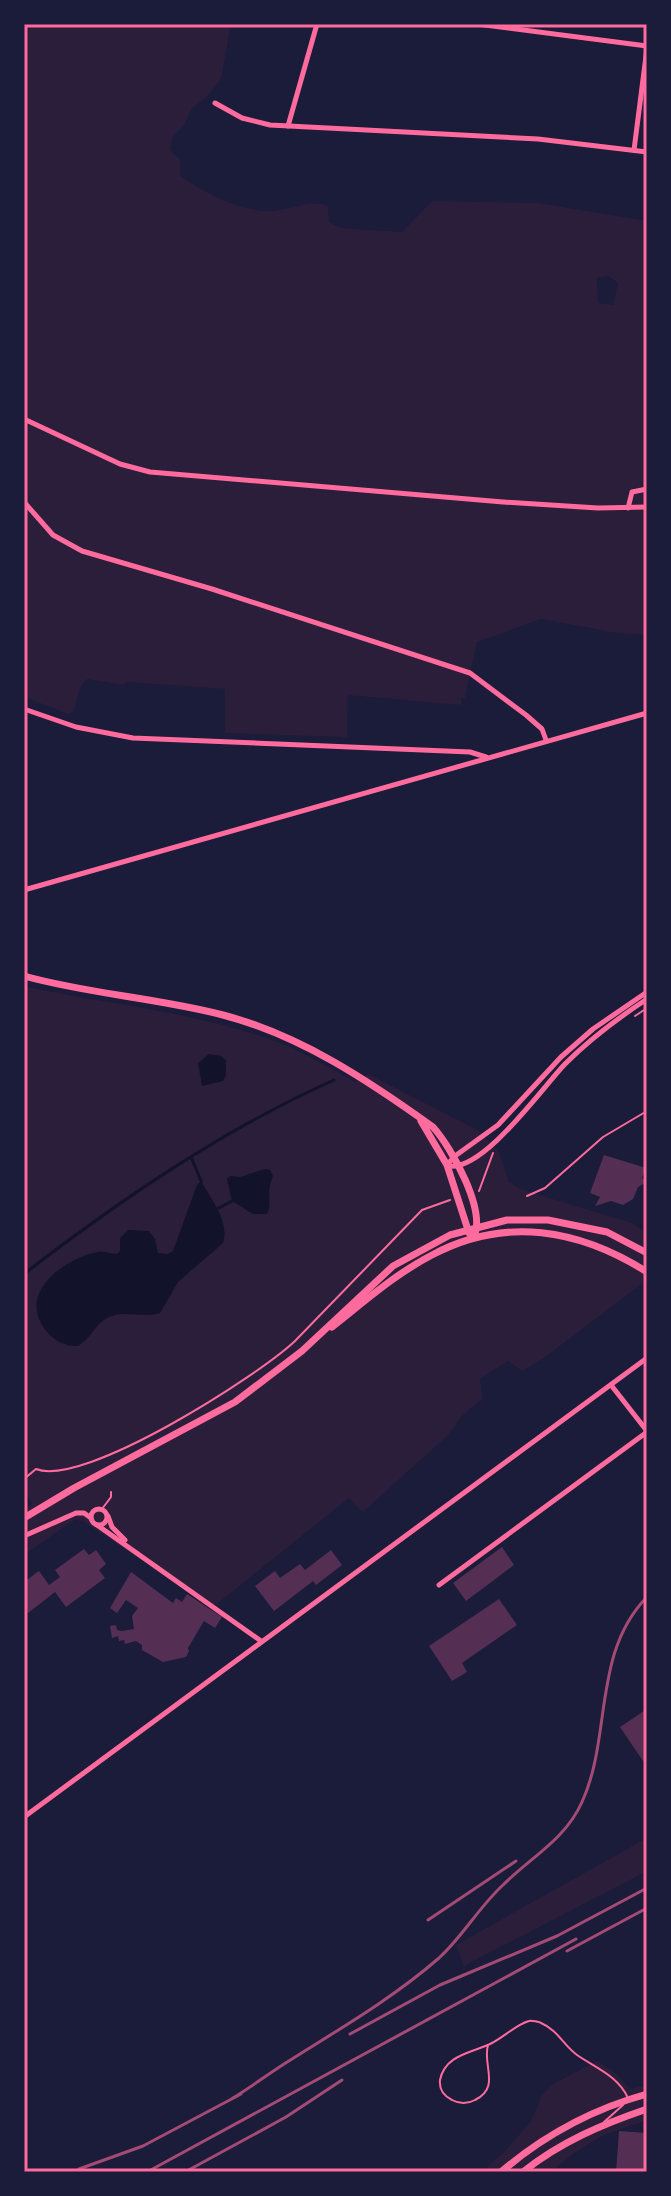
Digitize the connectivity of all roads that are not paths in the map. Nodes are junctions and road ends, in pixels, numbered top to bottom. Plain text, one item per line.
1 (317, 24) edge
2 (477, 24) edge
3 (647, 47) edge
4 (215, 103) dead end
5 (288, 126) junction
6 (634, 150) junction
7 (647, 152) edge
8 (24, 419) edge
9 (647, 489) edge
10 (24, 502) edge
11 (647, 507) edge
12 (628, 508) junction
13 (24, 709) edge
14 (647, 713) edge
15 (546, 740) junction
16 (487, 757) junction
17 (24, 890) edge
18 (24, 976) edge
19 (647, 992) edge
20 (647, 999) edge
21 (416, 1115) junction
22 (455, 1156) junction
23 (447, 1165) junction
24 (459, 1167) junction
25 (478, 1227) junction
26 (466, 1230) junction
27 (473, 1238) junction
28 (647, 1253) edge
29 (647, 1272) edge
30 (308, 1346) junction
31 (647, 1358) edge
32 (611, 1385) junction
33 (647, 1432) edge
34 (108, 1515) junction
35 (24, 1518) edge
36 (91, 1518) junction
37 (97, 1525) junction
38 (24, 1536) edge
39 (137, 1552) junction
40 (439, 1585) dead end
41 (261, 1641) junction
42 (24, 1817) edge
43 (488, 2045) junction
44 (647, 2094) edge
45 (629, 2099) junction
46 (647, 2109) edge
47 (598, 2126) junction
48 (501, 2172) edge
49 (523, 2172) edge

1 - 5 street
2 - 3 street
3 - 6 street
4 - 5 street
5 - 6 street
6 - 7 street
8 - 12 street
9 - 12 street
10 - 15 street
11 - 12 street
13 - 16 street
14 - 15 street
15 - 16 street
16 - 17 street
18 - 21 main road
19 - 22 street
20 - 24 street
21 - 22 main road
21 - 23 main road
22 - 23 street
22 - 24 main road
23 - 24 street
23 - 26 main road
24 - 25 main road
25 - 26 main road
25 - 27 main road
25 - 28 main road
26 - 27 main road
26 - 30 main road
27 - 29 main road
27 - 30 main road
30 - 35 main road
31 - 32 street
32 - 33 street
32 - 41 street
33 - 40 street
34 - 36 street
34 - 37 street
34 - 39 street
36 - 37 street
36 - 38 street
37 - 39 street
39 - 41 street
41 - 42 street
43 - 43 lane
43 - 45 lane
44 - 45 main road
45 - 47 lane
45 - 48 main road
46 - 47 main road
47 - 49 main road

